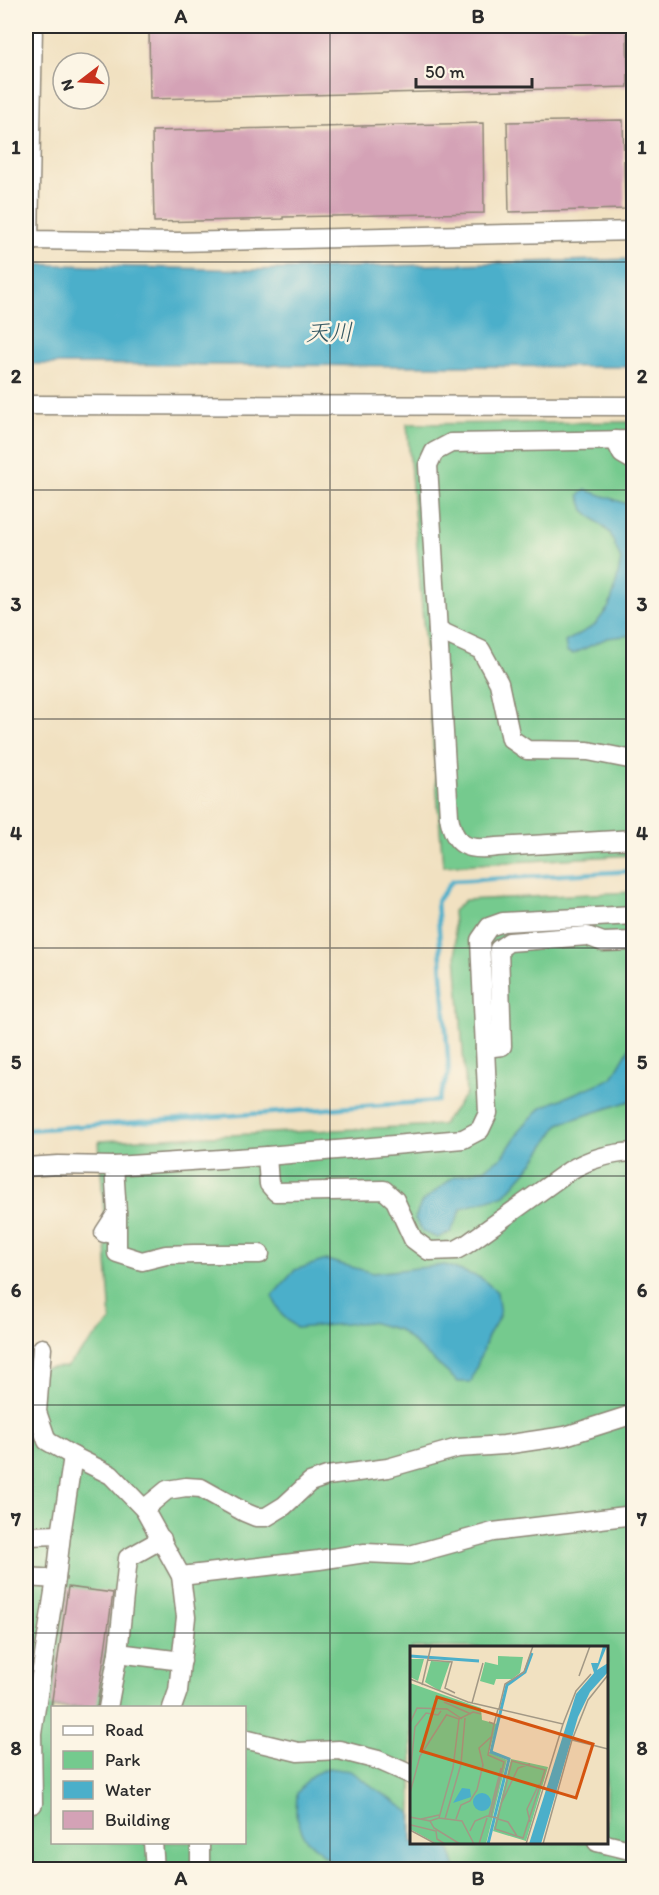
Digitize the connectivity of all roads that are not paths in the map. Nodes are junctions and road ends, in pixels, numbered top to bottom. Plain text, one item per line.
1 (33, 26) edge
2 (633, 231) edge
3 (27, 240) edge
4 (26, 405) edge
5 (633, 406) edge
6 (615, 440) junction
7 (633, 440) edge
8 (633, 461) edge
9 (438, 630) junction
10 (633, 760) edge
11 (633, 839) edge
12 (633, 915) edge
13 (633, 941) edge
14 (485, 1048) junction
15 (633, 1152) edge
16 (267, 1156) junction
17 (114, 1166) junction
18 (26, 1167) edge
19 (117, 1214) junction
20 (104, 1233) dead end
21 (261, 1254) dead end
22 (42, 1348) dead end
23 (633, 1414) edge
24 (73, 1456) junction
25 (144, 1509) junction
26 (633, 1515) edge
27 (61, 1534) junction
28 (26, 1536) edge
29 (162, 1539) junction
30 (181, 1576) junction
31 (26, 1577) edge
32 (57, 1580) junction
33 (118, 1653) junction
34 (182, 1661) junction
35 (108, 1706) edge
36 (172, 1706) edge
37 (28, 1730) edge
38 (246, 1739) edge
39 (410, 1775) edge
40 (33, 1804) dead end
41 (153, 1844) edge
42 (200, 1844) edge
43 (605, 1844) edge
44 (633, 1851) edge
45 (155, 1869) edge
46 (200, 1869) edge

1 - 3 street
2 - 3 street
4 - 5 street
6 - 7 street
6 - 8 street
6 - 9 street
9 - 10 street
9 - 11 street
12 - 14 street
13 - 14 street
14 - 16 street
15 - 16 street
16 - 17 street
17 - 18 street
17 - 19 street
19 - 20 street
19 - 21 street
22 - 24 street
23 - 25 street
24 - 25 street
24 - 27 street
25 - 29 street
26 - 30 street
27 - 28 street
27 - 32 street
29 - 30 street
29 - 33 street
30 - 34 street
31 - 32 street
32 - 37 street
33 - 34 street
33 - 35 street
34 - 36 street
37 - 40 street
38 - 39 street
41 - 45 street
42 - 46 street
43 - 44 street

